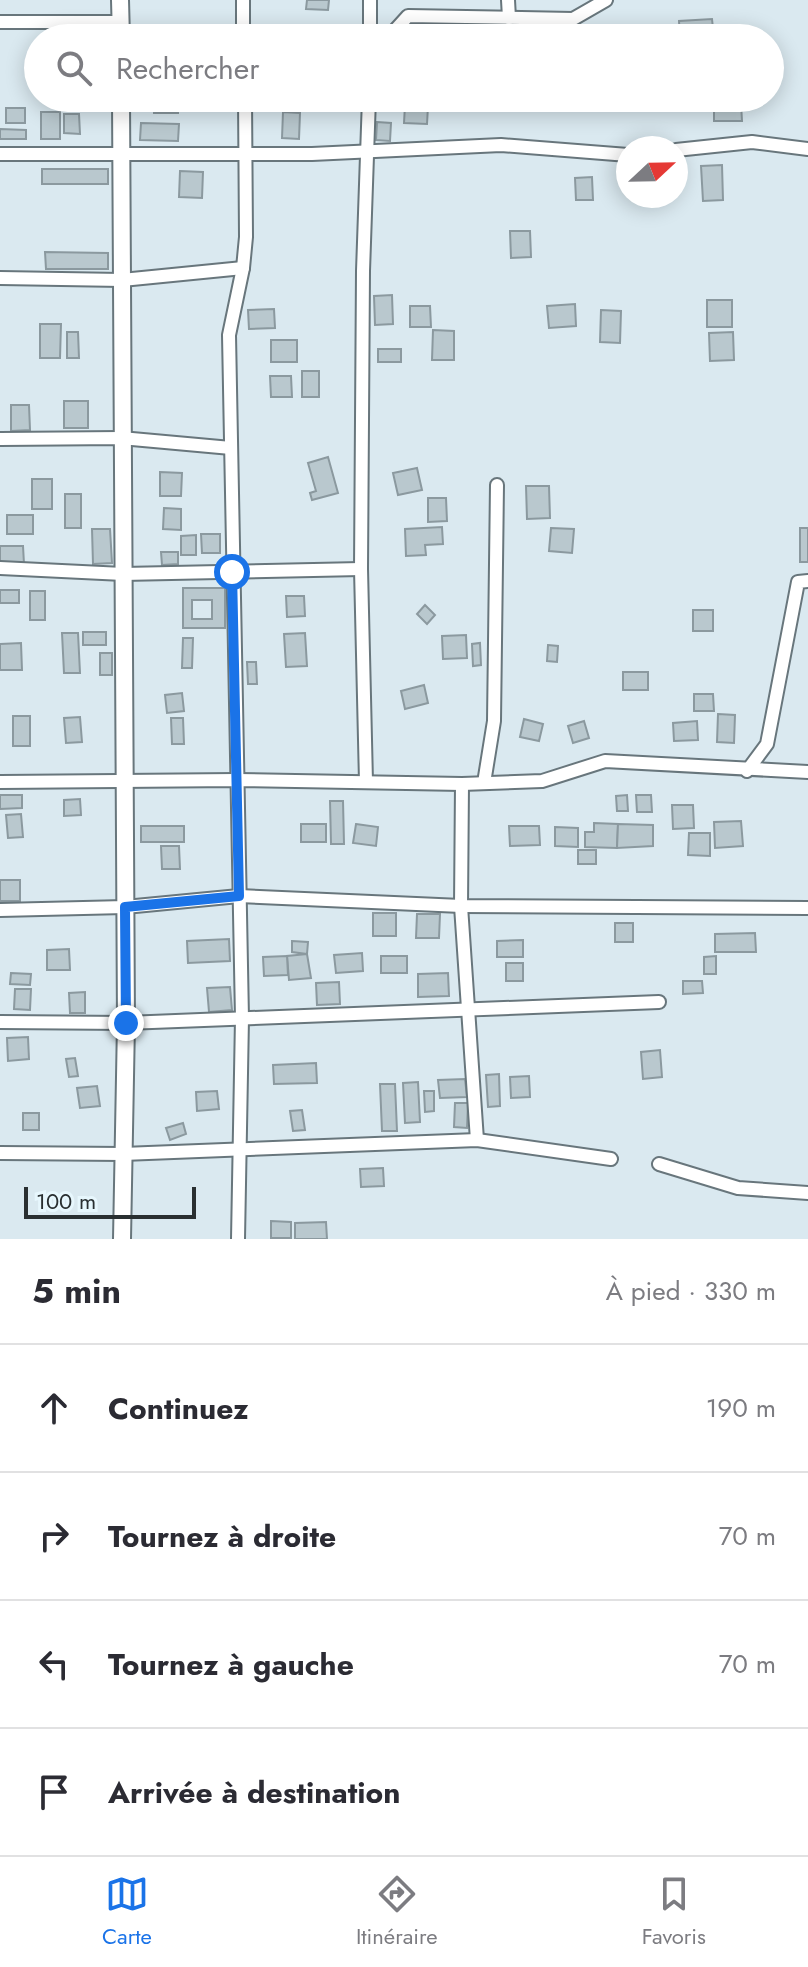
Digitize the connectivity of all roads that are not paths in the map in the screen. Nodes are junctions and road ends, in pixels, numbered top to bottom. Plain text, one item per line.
1 (120, 0) edge
2 (243, 0) edge
3 (370, 0) edge
4 (508, 0) edge
5 (606, 0) edge
6 (509, 18) junction
7 (0, 22) edge
8 (30, 24) edge
9 (121, 24) edge
10 (243, 24) edge
11 (370, 24) edge
12 (401, 24) edge
13 (121, 112) edge
14 (245, 112) edge
15 (368, 112) edge
16 (688, 149) edge
17 (808, 149) edge
18 (367, 151) junction
19 (244, 153) junction
20 (0, 154) edge
21 (121, 154) junction
22 (616, 154) edge
23 (243, 268) junction
24 (0, 278) edge
25 (122, 280) junction
26 (121, 438) junction
27 (0, 439) edge
28 (231, 448) junction
29 (497, 485) dead end
30 (0, 568) edge
31 (361, 569) junction
32 (232, 572) junction
33 (123, 574) junction
34 (808, 581) edge
35 (747, 771) junction
36 (808, 772) edge
37 (237, 780) junction
38 (124, 781) junction
39 (0, 782) edge
40 (366, 782) junction
41 (484, 783) junction
42 (462, 784) junction
43 (239, 896) junction
44 (461, 906) junction
45 (125, 907) junction
46 (808, 908) edge
47 (0, 910) edge
48 (659, 1002) dead end
49 (468, 1009) junction
50 (242, 1018) junction
51 (0, 1022) edge
52 (126, 1023) junction
53 (477, 1140) junction
54 (239, 1151) junction
55 (0, 1153) edge
56 (123, 1154) junction
57 (611, 1159) dead end
58 (659, 1164) dead end
59 (808, 1193) edge
60 (122, 1239) edge
61 (238, 1239) edge

1 - 9 street
2 - 10 street
3 - 11 street
4 - 6 street
5 - 6 street
6 - 12 street
7 - 8 street
13 - 21 street
14 - 19 street
15 - 18 street
16 - 17 street
18 - 19 street
18 - 22 street
18 - 31 street
19 - 21 street
19 - 23 street
20 - 21 street
21 - 25 street
23 - 25 street
23 - 28 street
24 - 25 street
25 - 26 street
26 - 27 street
26 - 28 street
26 - 33 street
28 - 32 street
29 - 41 street
30 - 33 street
31 - 32 street
31 - 40 street
32 - 33 street
32 - 37 street
33 - 38 street
34 - 35 street
35 - 36 street
35 - 41 street
37 - 38 street
37 - 40 street
37 - 43 street
38 - 39 street
38 - 45 street
40 - 42 street
41 - 42 street
42 - 44 street
43 - 44 street
43 - 45 street
43 - 50 street
44 - 46 street
44 - 49 street
45 - 47 street
45 - 52 street
48 - 49 street
49 - 50 street
49 - 53 street
50 - 52 street
50 - 54 street
51 - 52 street
52 - 56 street
53 - 54 street
53 - 57 street
54 - 56 street
54 - 61 street
55 - 56 street
56 - 60 street
58 - 59 street

